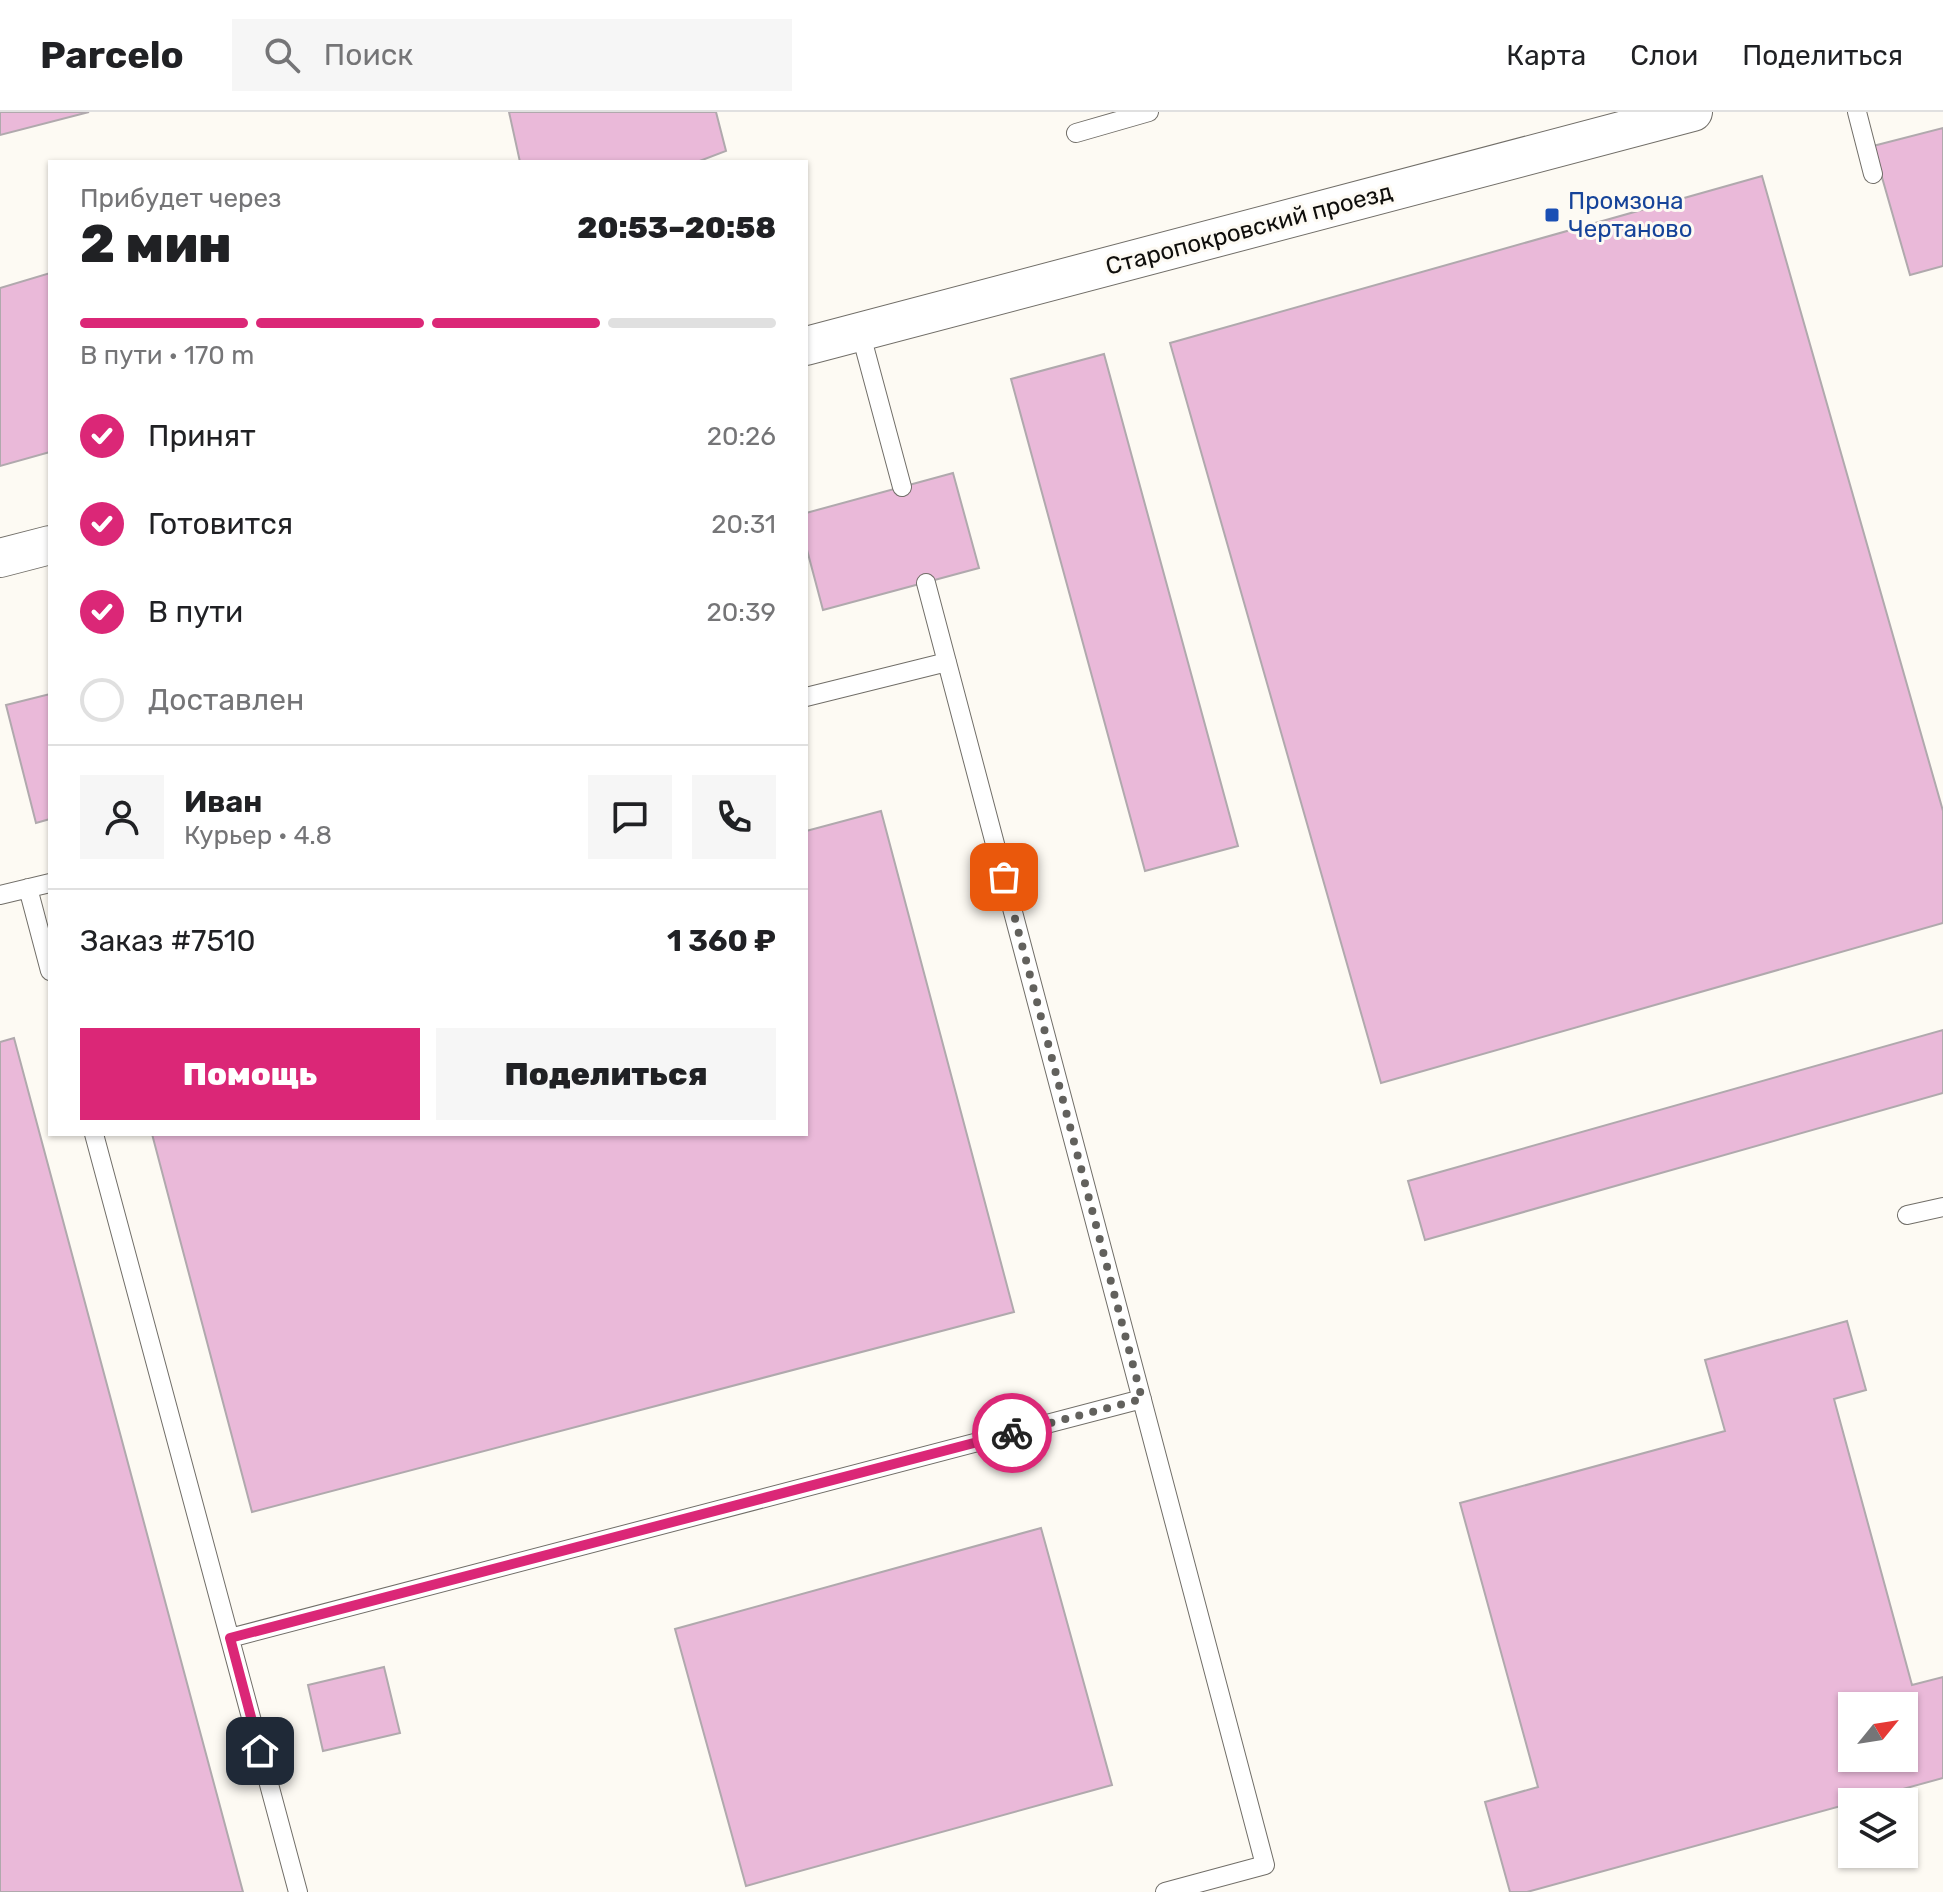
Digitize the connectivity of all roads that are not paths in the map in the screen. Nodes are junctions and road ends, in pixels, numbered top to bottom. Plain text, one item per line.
1 (1149, 112) edge
2 (1693, 112) edge
3 (1857, 112) edge
4 (1076, 133) dead end
5 (1873, 174) dead end
6 (860, 331) junction
7 (808, 345) edge
8 (902, 487) dead end
9 (48, 546) edge
10 (0, 558) edge
11 (926, 583) dead end
12 (947, 662) junction
13 (808, 697) edge
14 (48, 883) edge
15 (28, 888) junction
16 (0, 895) edge
17 (48, 963) edge
18 (95, 1136) edge
19 (1943, 1207) edge
20 (1907, 1215) dead end
21 (1142, 1399) junction
22 (230, 1638) junction
23 (298, 1892) edge
24 (1165, 1892) edge

1 - 4 lane
2 - 6 street, Старопокровский проезд
3 - 5 lane
6 - 7 street, Старопокровский проезд
6 - 8 lane
9 - 10 street
11 - 12 lane
12 - 13 lane
12 - 21 lane
14 - 15 lane
15 - 16 lane
15 - 17 lane
18 - 22 lane
19 - 20 lane
21 - 22 lane
21 - 24 lane
22 - 23 lane

